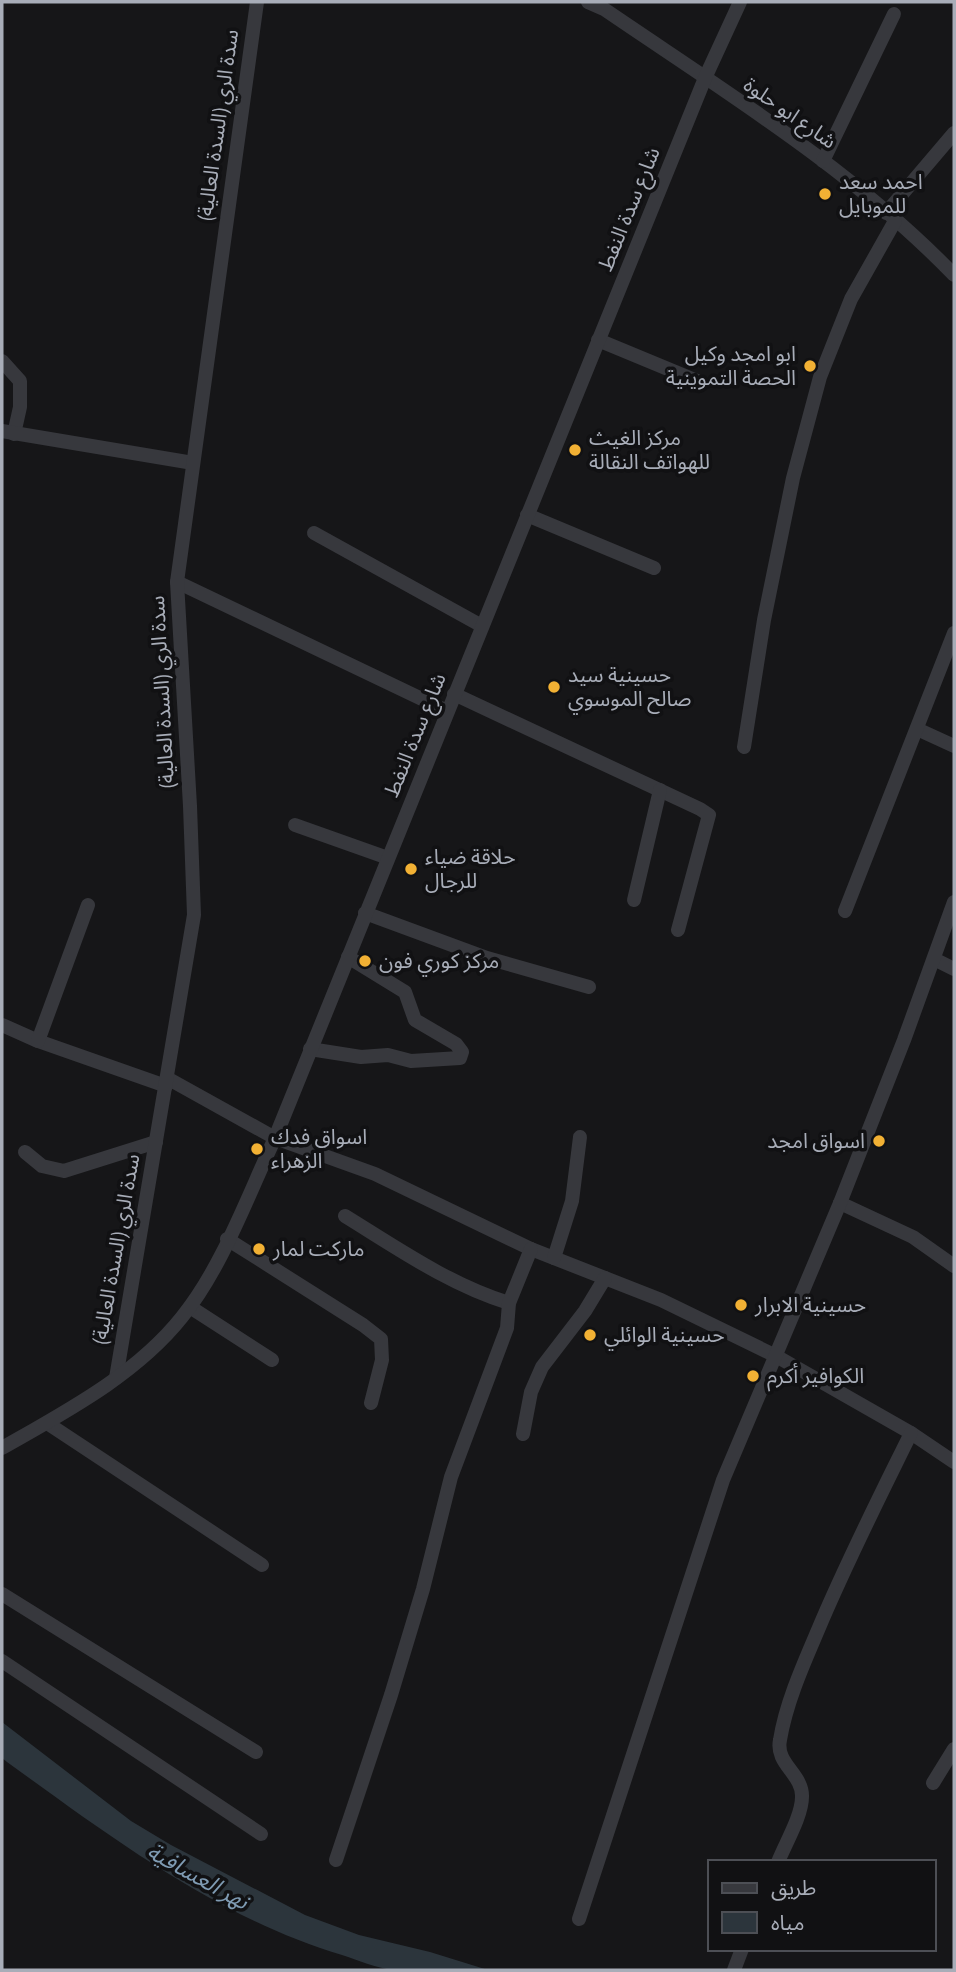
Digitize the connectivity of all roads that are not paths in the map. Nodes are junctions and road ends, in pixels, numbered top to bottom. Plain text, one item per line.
1 (257, 2) edge
2 (588, 2) edge
3 (740, 2) edge
4 (605, 5) edge
5 (894, 15) dead end
6 (705, 78) junction
7 (954, 132) edge
8 (823, 161) junction
9 (891, 217) junction
10 (954, 275) edge
11 (598, 340) junction
12 (2, 361) edge
13 (698, 381) dead end
14 (8, 432) edge
15 (193, 463) junction
16 (527, 515) junction
17 (314, 533) dead end
18 (654, 568) dead end
19 (177, 582) junction
20 (482, 626) junction
21 (954, 633) edge
22 (454, 694) junction
23 (447, 711) junction
24 (917, 729) junction
25 (954, 746) edge
26 (744, 747) dead end
27 (660, 790) junction
28 (295, 825) dead end
29 (388, 858) junction
30 (634, 900) dead end
31 (954, 902) edge
32 (88, 905) dead end
33 (845, 911) dead end
34 (365, 914) junction
35 (678, 930) dead end
36 (348, 957) junction
37 (934, 958) junction
38 (954, 969) edge
39 (589, 986) dead end
40 (2, 1025) edge
41 (38, 1041) junction
42 (310, 1049) junction
43 (166, 1082) junction
44 (580, 1137) dead end
45 (275, 1138) junction
46 (156, 1142) junction
47 (25, 1152) dead end
48 (840, 1203) junction
49 (345, 1216) dead end
50 (228, 1239) junction
51 (531, 1249) junction
52 (554, 1258) junction
53 (954, 1266) edge
54 (605, 1278) junction
55 (509, 1303) junction
56 (190, 1307) junction
57 (776, 1356) junction
58 (272, 1360) dead end
59 (116, 1378) junction
60 (371, 1403) dead end
61 (47, 1423) junction
62 (911, 1433) junction
63 (523, 1434) dead end
64 (2, 1448) edge
65 (954, 1462) edge
66 (262, 1565) dead end
67 (2, 1594) edge
68 (2, 1661) edge
69 (954, 1749) edge
70 (256, 1752) dead end
71 (933, 1783) dead end
72 (261, 1834) dead end
73 (336, 1860) dead end
74 (779, 1860) edge
75 (579, 1919) dead end
76 (741, 1951) edge
77 (734, 1970) edge

1 - 15 street, سدة الري (السدة العالية)
2 - 4 street, شارع ابو حلوة
3 - 6 street, شارع سدة النفط
4 - 6 street, شارع ابو حلوة
5 - 8 street
6 - 8 street, شارع ابو حلوة
6 - 11 street, شارع سدة النفط
7 - 9 street
8 - 9 street, شارع ابو حلوة
9 - 10 street, شارع ابو حلوة
9 - 26 street
11 - 13 street
11 - 16 street, شارع سدة النفط
12 - 14 street
14 - 15 street
15 - 19 street, سدة الري (السدة العالية)
16 - 18 street
16 - 20 street, شارع سدة النفط
17 - 20 street
19 - 23 street
19 - 43 street, سدة الري (السدة العالية)
20 - 22 street, شارع سدة النفط
21 - 24 street
22 - 23 street, شارع سدة النفط
22 - 27 street
23 - 29 street, شارع سدة النفط
24 - 25 street
24 - 33 street
27 - 30 street
27 - 35 street
28 - 29 street
29 - 34 street, شارع سدة النفط
31 - 37 street
32 - 41 street
34 - 36 street, شارع سدة النفط
34 - 39 street
36 - 42 street, شارع سدة النفط
36 - 42 street
37 - 38 street
37 - 48 street
40 - 41 street
41 - 43 street
42 - 45 street, شارع سدة النفط
43 - 45 street
43 - 46 street, سدة الري (السدة العالية)
44 - 52 street
45 - 50 street, شارع سدة النفط
45 - 51 street
46 - 47 street
46 - 59 street, سدة الري (السدة العالية)
48 - 53 street
48 - 57 street
49 - 55 street
50 - 56 street, شارع سدة النفط
50 - 60 street
51 - 52 street
51 - 55 street
52 - 54 street
54 - 57 street
54 - 63 street
55 - 73 street
56 - 58 street
56 - 59 street, شارع سدة النفط
57 - 62 street
57 - 75 street
59 - 61 street, شارع سدة النفط
61 - 64 street, شارع سدة النفط
61 - 66 street
62 - 65 street
62 - 74 street
67 - 70 street
68 - 72 street
69 - 71 street
76 - 77 street

